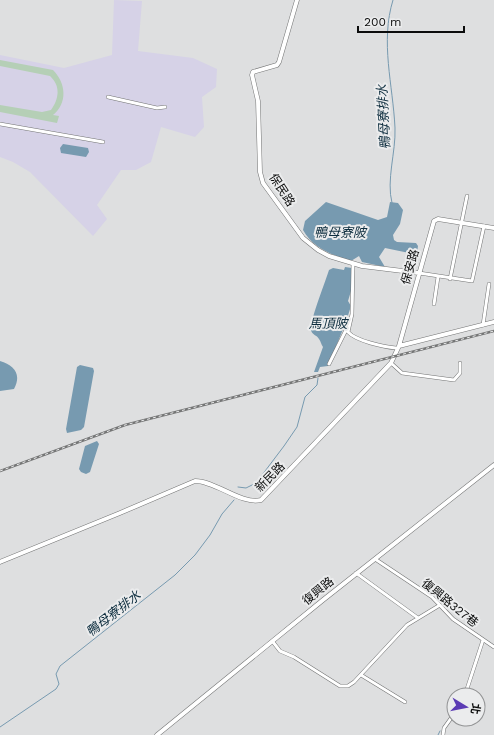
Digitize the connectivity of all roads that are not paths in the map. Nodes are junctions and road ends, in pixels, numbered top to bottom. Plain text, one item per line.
1 (298, 0) edge
2 (108, 97) dead end
3 (164, 107) dead end
4 (0, 124) edge
5 (103, 142) dead end
6 (466, 196) dead end
7 (462, 222) junction
8 (484, 226) junction
9 (494, 228) edge
10 (353, 264) junction
11 (419, 273) junction
12 (438, 277) junction
13 (450, 279) junction
14 (489, 284) dead end
15 (434, 304) dead end
16 (494, 322) edge
17 (482, 325) junction
18 (347, 328) junction
19 (398, 347) junction
20 (391, 363) junction
21 (460, 363) dead end
22 (329, 364) dead end
23 (494, 465) edge
24 (375, 558) junction
25 (0, 562) edge
26 (356, 573) junction
27 (440, 605) junction
28 (418, 618) junction
29 (483, 640) junction
30 (273, 642) junction
31 (494, 647) edge
32 (361, 675) junction
33 (468, 687) edge
34 (405, 702) dead end
35 (446, 725) edge
36 (157, 735) edge
37 (443, 735) edge

1 - 10 street, 保民路
2 - 3 street
4 - 5 street
6 - 7 street
7 - 8 street, 保安路
7 - 11 street, 保安路
7 - 13 street
8 - 9 street, 保安路
8 - 13 street, 保民路
10 - 11 street, 保民路
10 - 18 street
11 - 12 street, 保民路
11 - 19 street, 保安路
12 - 13 street, 保民路
12 - 15 street
14 - 17 street
16 - 17 street
17 - 19 street
18 - 19 street
18 - 22 street
19 - 20 street, 新民路
20 - 21 street
20 - 25 street, 新民路
23 - 24 street, 復興路
24 - 26 street, 復興路
24 - 27 street, 復興路327巷
26 - 28 street
26 - 30 street, 復興路
27 - 28 street
27 - 29 street, 復興路327巷
28 - 32 street
29 - 31 street, 復興路327巷
29 - 33 street
30 - 32 street
30 - 36 street, 復興路
32 - 34 street
35 - 37 street

